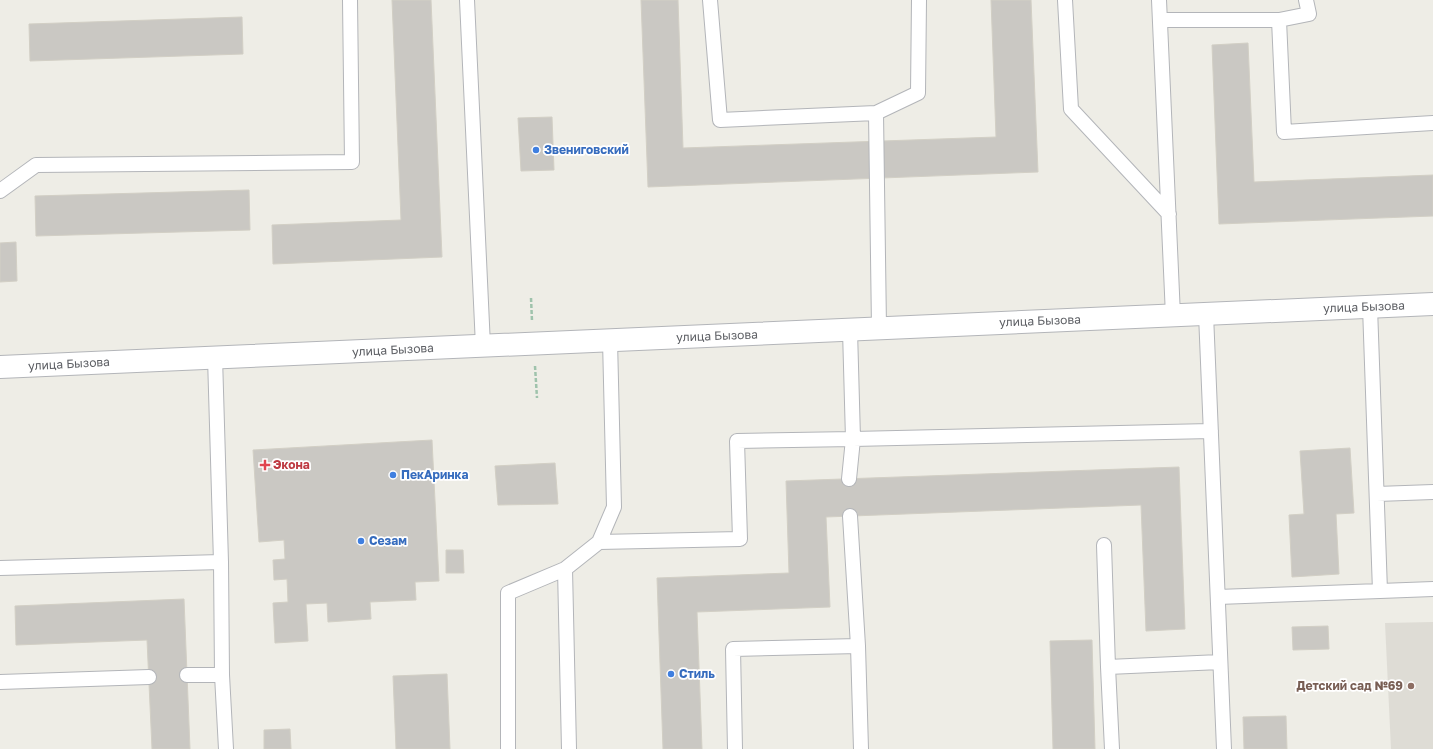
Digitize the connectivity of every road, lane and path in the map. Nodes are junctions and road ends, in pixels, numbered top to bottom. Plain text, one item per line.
1 (350, 0) edge
2 (467, 0) edge
3 (710, 0) edge
4 (919, 0) edge
5 (1065, 0) edge
6 (1159, 0) edge
7 (1306, 0) edge
8 (1160, 20) junction
9 (1279, 20) junction
10 (876, 113) junction
11 (1433, 123) edge
12 (0, 190) edge
13 (1169, 214) junction
14 (1433, 304) edge
15 (1370, 307) junction
16 (1206, 314) junction
17 (1173, 316) junction
18 (879, 328) junction
19 (850, 330) junction
20 (610, 340) junction
21 (483, 346) junction
22 (215, 357) junction
23 (0, 367) edge
24 (1211, 431) junction
25 (853, 439) junction
26 (849, 479) dead end
27 (1433, 492) edge
28 (1377, 494) junction
29 (850, 516) dead end
30 (599, 542) junction
31 (1104, 546) dead end
32 (221, 562) junction
33 (0, 568) edge
34 (565, 570) junction
35 (1433, 589) edge
36 (1380, 591) junction
37 (1218, 597) junction
38 (858, 646) junction
39 (1220, 662) junction
40 (1108, 667) junction
41 (187, 675) dead end
42 (222, 675) junction
43 (149, 677) dead end
44 (0, 682) edge
45 (226, 749) edge
46 (508, 749) edge
47 (569, 749) edge
48 (735, 749) edge
49 (861, 749) edge
50 (1112, 749) edge
51 (1224, 749) edge

1 - 12 lane
2 - 21 lane
3 - 10 lane
4 - 10 lane
5 - 13 lane
6 - 8 lane
7 - 9 lane
8 - 9 lane
8 - 13 lane
9 - 11 lane
10 - 18 lane
13 - 17 lane
14 - 15 street, улица Бызова
15 - 16 street, улица Бызова
15 - 28 lane
16 - 17 street, улица Бызова
16 - 24 lane
17 - 18 street, улица Бызова
18 - 19 street, улица Бызова
19 - 20 street, улица Бызова
19 - 25 lane
20 - 21 street, улица Бызова
20 - 30 lane
21 - 22 street, улица Бызова
22 - 23 street, улица Бызова
22 - 32 lane
24 - 25 lane
24 - 37 lane
25 - 26 lane
25 - 30 lane
27 - 28 lane
28 - 36 lane
29 - 38 lane
30 - 34 lane
31 - 40 lane
32 - 33 lane
32 - 42 lane
34 - 46 lane
34 - 47 lane
35 - 36 lane
36 - 37 lane
37 - 39 lane
38 - 48 lane
38 - 49 lane
39 - 40 lane
39 - 51 lane
40 - 50 lane
41 - 42 lane
42 - 45 lane
43 - 44 lane

